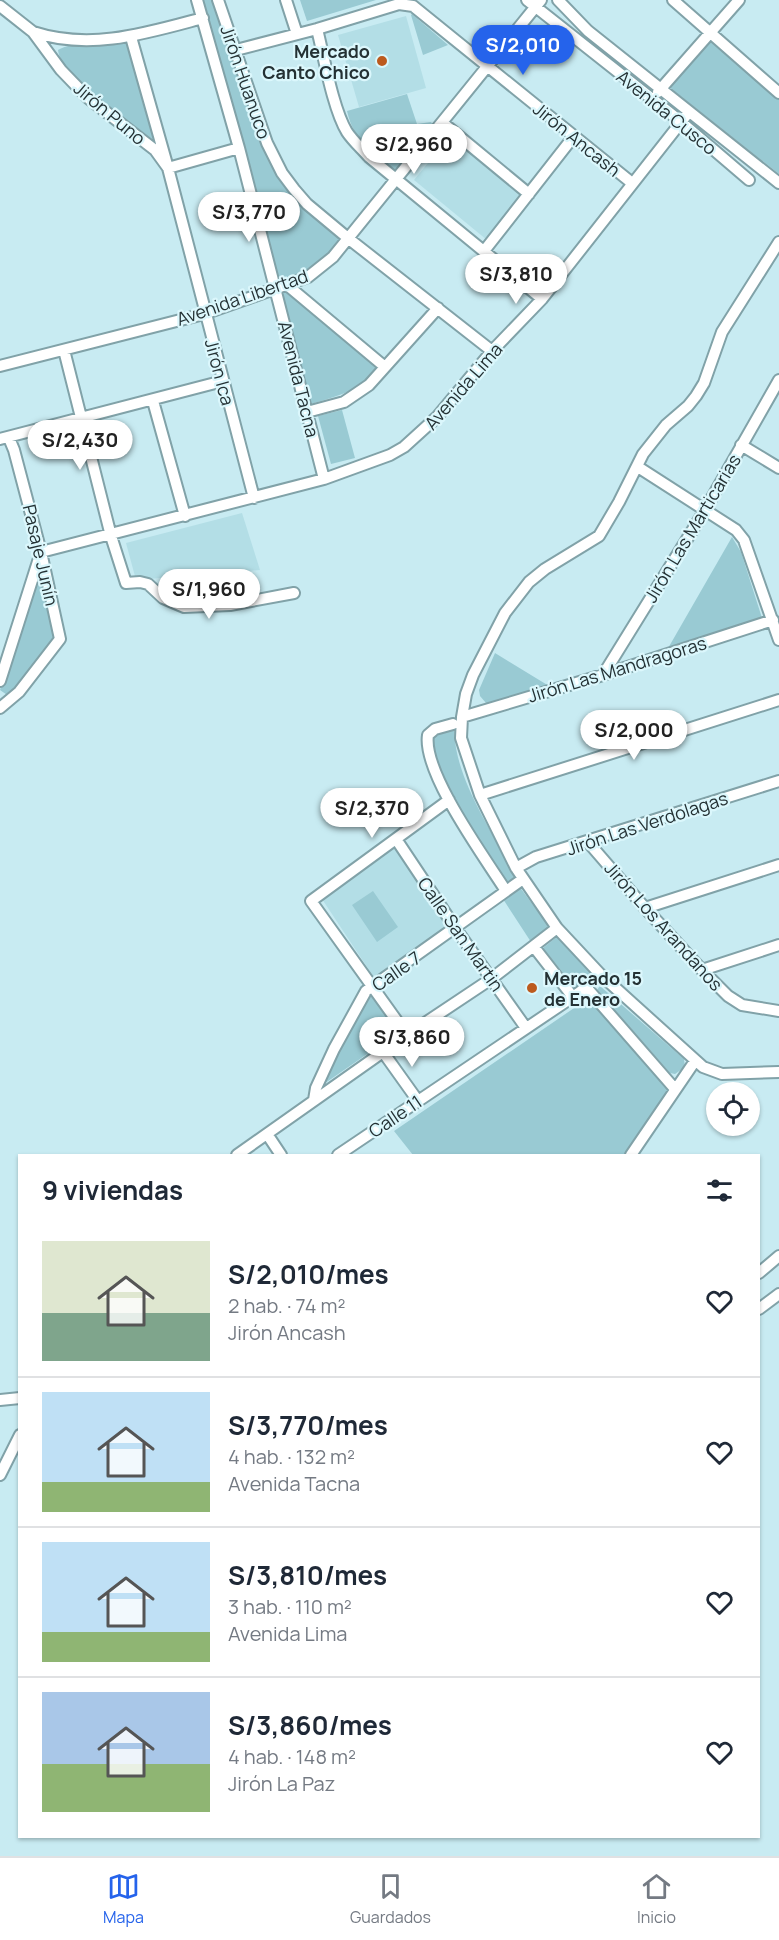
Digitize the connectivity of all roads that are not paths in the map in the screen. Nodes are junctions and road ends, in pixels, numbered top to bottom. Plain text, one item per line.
1 (197, 0) edge
2 (218, 0) edge
3 (286, 0) edge
4 (558, 0) edge
5 (673, 0) edge
6 (739, 0) edge
7 (398, 2) edge
8 (534, 2) edge
9 (0, 6) edge
10 (203, 18) junction
11 (317, 30) junction
12 (33, 32) junction
13 (711, 32) junction
14 (297, 34) junction
15 (131, 37) junction
16 (236, 51) junction
17 (488, 66) junction
18 (661, 88) junction
19 (779, 93) edge
20 (652, 99) junction
21 (689, 112) junction
22 (680, 121) junction
23 (443, 123) junction
24 (574, 136) junction
25 (238, 148) junction
26 (168, 168) junction
27 (397, 178) junction
28 (749, 180) dead end
29 (632, 183) junction
30 (779, 183) edge
31 (529, 194) junction
32 (349, 239) junction
33 (779, 242) edge
34 (484, 251) junction
35 (287, 285) junction
36 (276, 290) junction
37 (542, 299) junction
38 (438, 308) junction
39 (204, 314) junction
40 (64, 350) junction
41 (492, 351) junction
42 (0, 366) edge
43 (385, 367) junction
44 (779, 380) edge
45 (223, 381) junction
46 (153, 401) junction
47 (307, 412) junction
48 (82, 419) junction
49 (4, 439) edge
50 (741, 445) junction
51 (638, 467) junction
52 (779, 468) edge
53 (324, 480) junction
54 (254, 498) junction
55 (705, 510) junction
56 (185, 516) junction
57 (111, 536) junction
58 (41, 552) junction
59 (294, 593) dead end
60 (773, 620) junction
61 (779, 640) edge
62 (603, 675) junction
63 (0, 681) edge
64 (779, 700) edge
65 (0, 708) edge
66 (457, 720) junction
67 (779, 780) edge
68 (480, 795) junction
69 (449, 800) junction
70 (396, 838) junction
71 (588, 842) junction
72 (779, 865) edge
73 (516, 868) junction
74 (524, 879) junction
75 (506, 891) junction
76 (645, 908) junction
77 (557, 928) junction
78 (456, 929) junction
79 (779, 945) edge
80 (534, 947) junction
81 (702, 970) junction
82 (600, 974) junction
83 (491, 979) junction
84 (373, 986) junction
85 (586, 987) junction
86 (573, 997) junction
87 (779, 1011) edge
88 (526, 1028) junction
89 (406, 1035) junction
90 (382, 1052) junction
91 (695, 1061) junction
92 (779, 1072) edge
93 (675, 1089) junction
94 (315, 1100) junction
95 (418, 1101) junction
96 (267, 1134) junction
97 (351, 1151) edge
98 (238, 1154) edge
99 (279, 1154) edge
100 (632, 1154) edge
101 (779, 1256) edge
102 (760, 1272) edge
103 (779, 1294) edge
104 (760, 1308) edge
105 (18, 1398) edge
106 (0, 1400) edge
107 (18, 1439) edge
108 (0, 1475) edge

1 - 10 street, Avenida Tacna
2 - 16 street, Jirón Huanuco
3 - 14 street
4 - 18 street
5 - 13 street
6 - 13 street
7 - 11 street, Jirón Ancash
7 - 17 street, Jirón Ancash
8 - 17 street, Avenida Libertad
8 - 20 street, Avenida Cusco
9 - 12 street, Jirón Puno
10 - 15 street
10 - 25 street, Avenida Tacna
11 - 14 street, Jirón Ancash
11 - 27 street
12 - 15 street
12 - 26 street, Jirón Puno
13 - 18 street
13 - 19 street
14 - 16 street, Jirón Ancash
15 - 26 street, Jirón Ica
16 - 32 street, Jirón Huanuco
17 - 23 street, Avenida Libertad
17 - 24 street, Jirón Ancash
18 - 20 street
18 - 21 street
20 - 22 street, Avenida Cusco
21 - 22 street, Avenida Lima
21 - 30 street
22 - 28 street, Avenida Cusco
22 - 29 street, Avenida Lima
23 - 27 street, Avenida Libertad
23 - 31 street
24 - 29 street, Jirón Ancash
24 - 31 street
25 - 26 street
25 - 36 street, Avenida Tacna
26 - 39 street, Jirón Ica
27 - 32 street, Avenida Libertad
27 - 34 street
29 - 37 street, Avenida Lima
31 - 34 street
32 - 35 street, Avenida Libertad
32 - 38 street, Jirón Huanuco
33 - 51 street
34 - 37 street
35 - 36 street, Avenida Libertad
35 - 43 street
36 - 39 street, Avenida Libertad
36 - 47 street, Avenida Tacna
37 - 41 street, Avenida Lima
38 - 41 street, Jirón Huanuco
38 - 43 street
39 - 40 street, Avenida Libertad
39 - 45 street, Jirón Ica
40 - 42 street, Avenida Libertad
40 - 48 street
41 - 53 street, Avenida Lima
43 - 47 street
44 - 50 street, Jirón Las Marticarias
45 - 46 street
45 - 54 street, Jirón Ica
46 - 48 street
46 - 56 street
47 - 53 street, Avenida Tacna
48 - 49 street
48 - 57 street
49 - 58 street, Pasaje Junín
50 - 52 street
50 - 55 street, Jirón Las Marticarias
51 - 55 street
51 - 66 street
53 - 54 street, Avenida Lima
54 - 56 street, Avenida Lima
55 - 60 street
55 - 62 street, Jirón Las Marticarias
56 - 57 street, Avenida Lima
57 - 58 street, Avenida Lima
57 - 59 street
58 - 63 street
58 - 65 street, Pasaje Junín
60 - 61 street
60 - 62 street, Jirón Las Mandragoras
62 - 66 street, Jirón Las Mandragoras
64 - 68 street
66 - 68 street
66 - 69 street, Jirón Las Mandragoras
67 - 71 street, Jirón Las Verdolagas
68 - 73 street
69 - 70 street
69 - 75 street
70 - 78 street, Calle San Martin
70 - 84 street
71 - 73 street, Jirón Las Verdolagas
71 - 76 street, Jirón Los Arandanos
72 - 76 street
73 - 74 street
74 - 75 street, Calle 7
74 - 77 street
75 - 78 street, Calle 7
76 - 81 street, Jirón Los Arandanos
77 - 80 street
77 - 82 street
78 - 83 street, Calle San Martin
78 - 84 street, Calle 7
79 - 81 street
80 - 83 street
80 - 86 street
81 - 87 street, Jirón Los Arandanos
82 - 85 street, Calle 11
82 - 91 street
83 - 88 street, Calle San Martin
83 - 89 street
84 - 89 street
84 - 94 street, Calle 7
85 - 86 street, Calle 11
85 - 93 street
86 - 88 street, Calle 11
88 - 95 street, Calle 11
89 - 90 street
90 - 94 street
90 - 95 street
91 - 92 street
91 - 93 street
93 - 100 street
94 - 96 street
95 - 97 street, Calle 11
96 - 98 street
96 - 99 street
101 - 102 street
103 - 104 street
105 - 106 street
107 - 108 street

